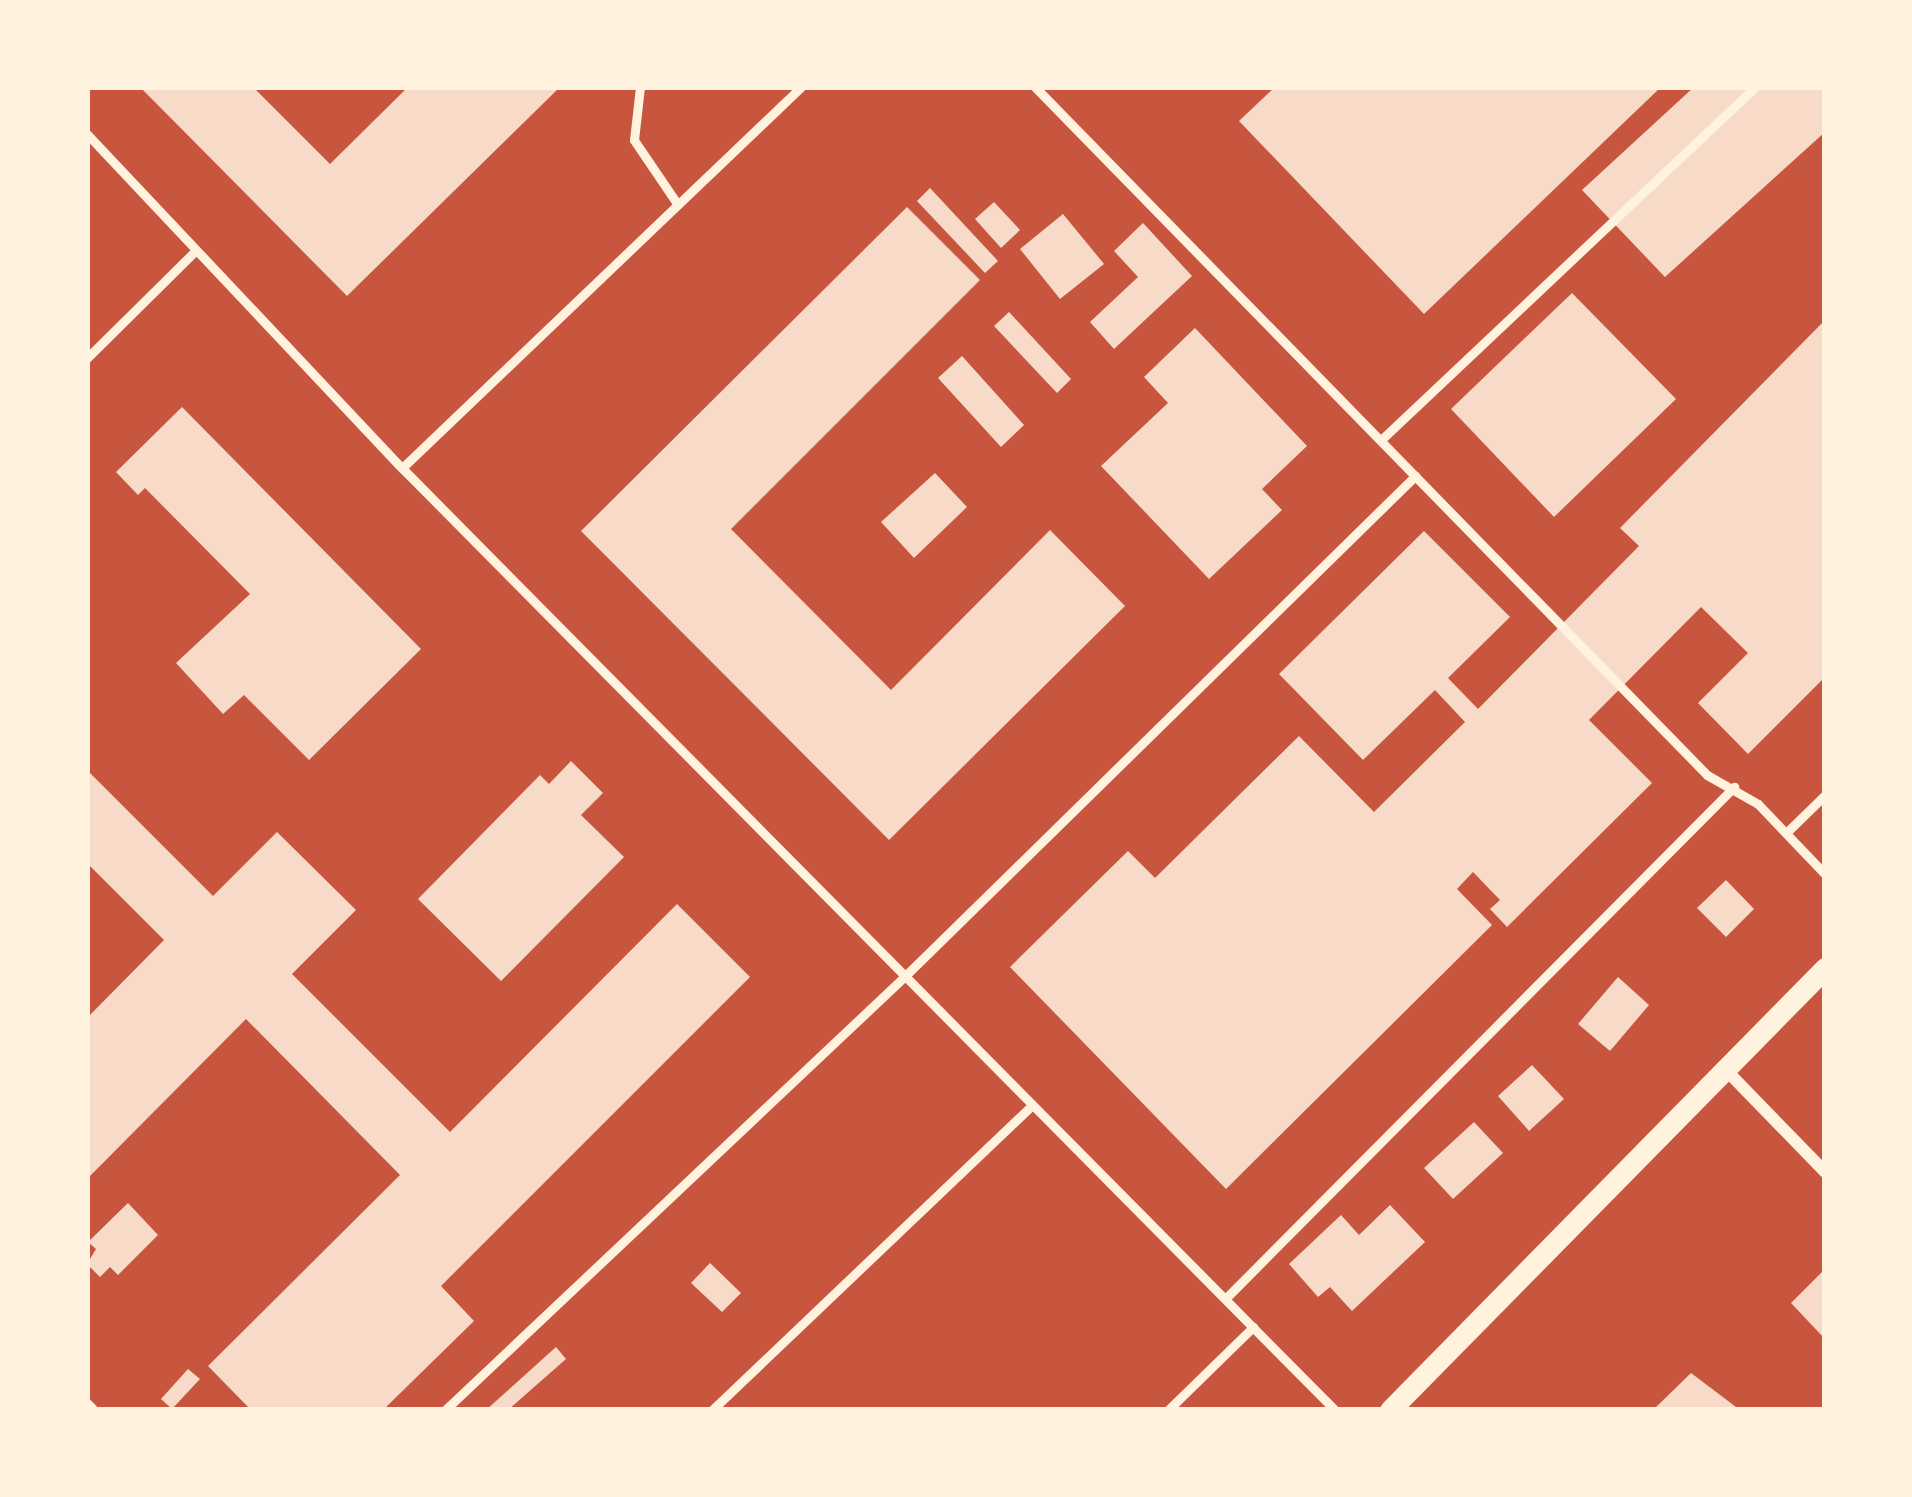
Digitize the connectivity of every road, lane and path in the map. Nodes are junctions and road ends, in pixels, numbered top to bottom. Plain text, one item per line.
1 (640, 87) edge
2 (800, 87) edge
3 (1035, 87) edge
4 (1755, 87) edge
5 (87, 134) edge
6 (678, 205) junction
7 (196, 250) junction
8 (87, 358) edge
9 (1382, 439) junction
10 (402, 468) junction
11 (1415, 476) junction
12 (1734, 787) junction
13 (1825, 795) edge
14 (1786, 833) junction
15 (1825, 874) edge
16 (1825, 968) edge
17 (904, 977) junction
18 (1725, 1069) junction
19 (1031, 1105) junction
20 (1825, 1172) edge
21 (1226, 1298) junction
22 (1253, 1327) junction
23 (445, 1410) edge
24 (712, 1410) edge
25 (1168, 1410) edge
26 (1335, 1410) edge
27 (1390, 1410) edge

1 - 6 lane
2 - 6 lane
3 - 9 lane
4 - 9 lane
5 - 7 lane
6 - 10 lane
7 - 8 lane
7 - 10 lane
9 - 11 lane
10 - 17 lane
11 - 12 lane
11 - 17 lane
12 - 14 lane
12 - 21 lane
13 - 14 lane
14 - 15 lane
16 - 18 street
17 - 19 lane
17 - 23 lane
18 - 20 street
18 - 27 street
19 - 21 lane
19 - 24 lane
21 - 22 lane
22 - 25 lane
22 - 26 lane

